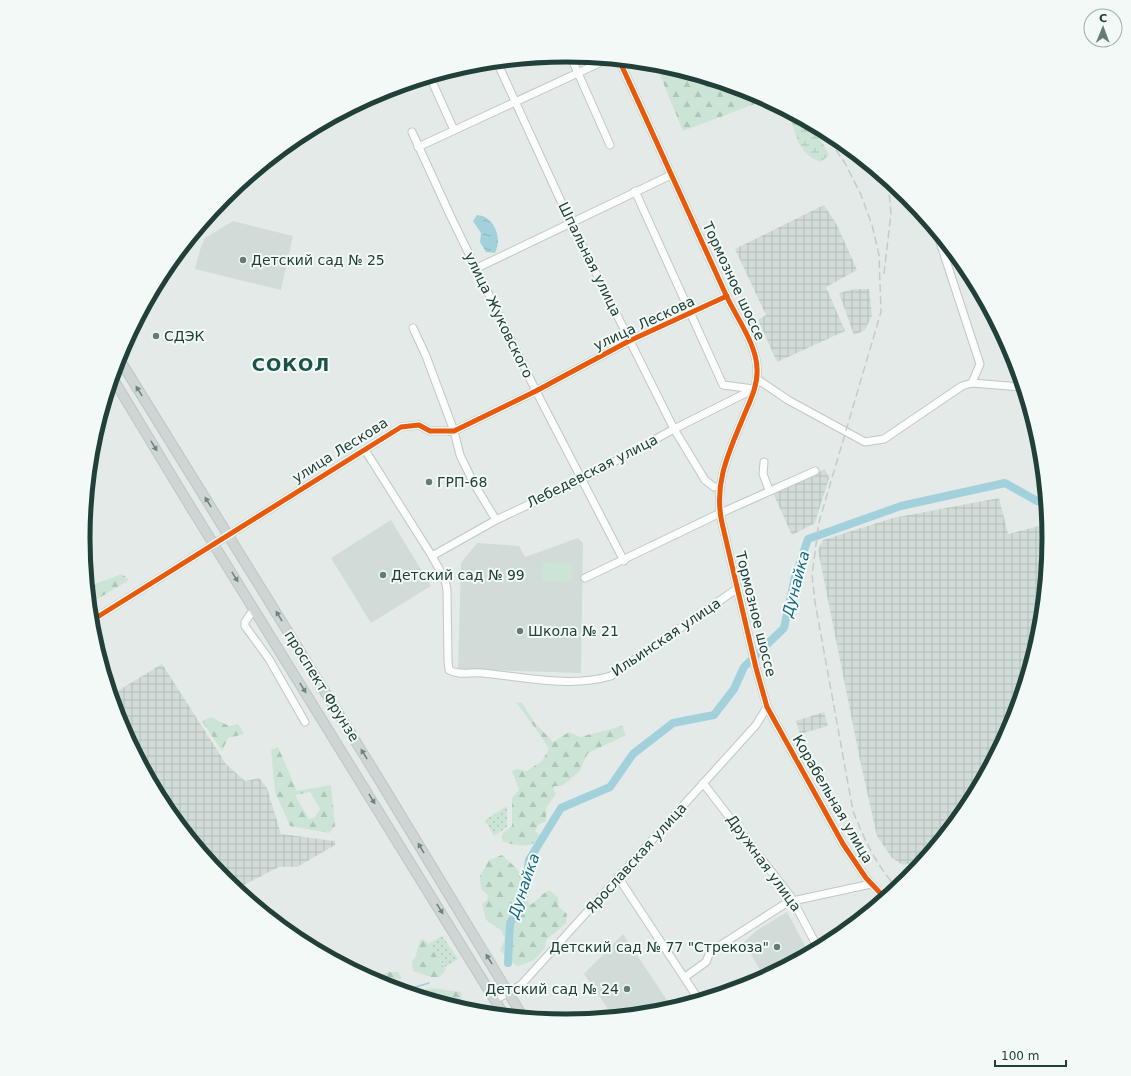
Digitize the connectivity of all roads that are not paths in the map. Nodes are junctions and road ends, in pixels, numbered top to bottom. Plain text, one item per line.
1 (573, 62) edge
2 (599, 63) edge
3 (621, 65) edge
4 (499, 67) edge
5 (578, 73) junction
6 (432, 81) edge
7 (517, 102) junction
8 (454, 130) junction
9 (412, 132) dead end
10 (610, 145) dead end
11 (418, 147) junction
12 (671, 175) junction
13 (635, 191) junction
14 (572, 223) junction
15 (942, 246) edge
16 (477, 268) junction
17 (727, 296) junction
18 (691, 314) junction
19 (413, 328) dead end
20 (629, 341) junction
21 (123, 365) edge
22 (757, 380) junction
23 (116, 383) edge
24 (972, 383) junction
25 (1016, 387) edge
26 (754, 389) junction
27 (536, 391) junction
28 (674, 429) junction
29 (454, 431) junction
30 (365, 450) junction
31 (764, 462) dead end
32 (815, 471) dead end
33 (581, 480) junction
34 (719, 487) junction
35 (769, 490) junction
36 (720, 514) junction
37 (496, 520) junction
38 (228, 535) junction
39 (215, 544) junction
40 (432, 556) junction
41 (624, 561) junction
42 (585, 578) dead end
43 (738, 588) junction
44 (254, 609) junction
45 (97, 617) edge
46 (767, 706) junction
47 (305, 722) dead end
48 (703, 783) junction
49 (618, 877) junction
50 (870, 884) junction
51 (881, 894) edge
52 (793, 900) junction
53 (815, 943) edge
54 (685, 977) junction
55 (509, 993) junction
56 (696, 996) edge
57 (495, 1000) junction
58 (501, 1010) edge
59 (520, 1012) edge

1 - 5 street
2 - 5 street
3 - 12 street, Тормозное шоссе
4 - 7 street, Шпальная улица
5 - 7 street
5 - 10 street
6 - 8 street
7 - 8 street
7 - 14 street, Шпальная улица
8 - 11 street
9 - 11 street, улица Жуковского
11 - 16 street, улица Жуковского
12 - 13 street
12 - 17 street, Тормозное шоссе
13 - 14 street
13 - 18 street
14 - 16 street
14 - 20 street, Шпальная улица
15 - 24 street
16 - 27 street, улица Жуковского
17 - 18 street, улица Лескова
17 - 22 street, Тормозное шоссе
18 - 20 street, улица Лескова
18 - 26 street
19 - 29 street
20 - 27 street, улица Лескова
20 - 28 street, Шпальная улица
38 -> 21 main road, проспект Фрунзе
22 - 24 street
22 - 26 street, Тормозное шоссе
23 -> 39 main road, проспект Фрунзе
24 - 25 street
26 - 28 street, Лебедевская улица
26 - 34 street, Тормозное шоссе
27 - 29 street, улица Лескова
27 - 33 street, улица Жуковского
28 - 33 street, Лебедевская улица
28 - 34 street, Шпальная улица
29 - 30 street, улица Лескова
29 - 37 street
30 - 38 street, улица Лескова
30 - 40 street
31 - 35 street
32 - 35 street
33 - 37 street, Лебедевская улица
33 - 41 street, улица Жуковского
34 - 36 street, Тормозное шоссе
35 - 36 street
36 - 41 street
36 - 43 street, Тормозное шоссе
37 - 40 street, Лебедевская улица
38 - 39 street, улица Лескова
55 -> 38 main road, проспект Фрунзе
39 -> 44 main road, проспект Фрунзе
39 - 45 street, улица Лескова
40 - 43 street, Ильинская улица
41 - 42 street
43 - 46 street, Тормозное шоссе
44 - 47 street
44 -> 57 main road, проспект Фрунзе
46 - 48 street, Ярославская улица
46 - 50 street, Корабельная улица
48 - 49 street, Ярославская улица
48 - 52 street, Дружная улица
49 - 54 street
49 - 55 street, Ярославская улица
50 - 51 street, Корабельная улица
50 - 52 street
52 - 53 street, Дружная улица
52 - 54 street
54 - 56 street
55 - 57 street, Ярославская улица
55 - 59 main road, проспект Фрунзе
57 - 58 main road, проспект Фрунзе

